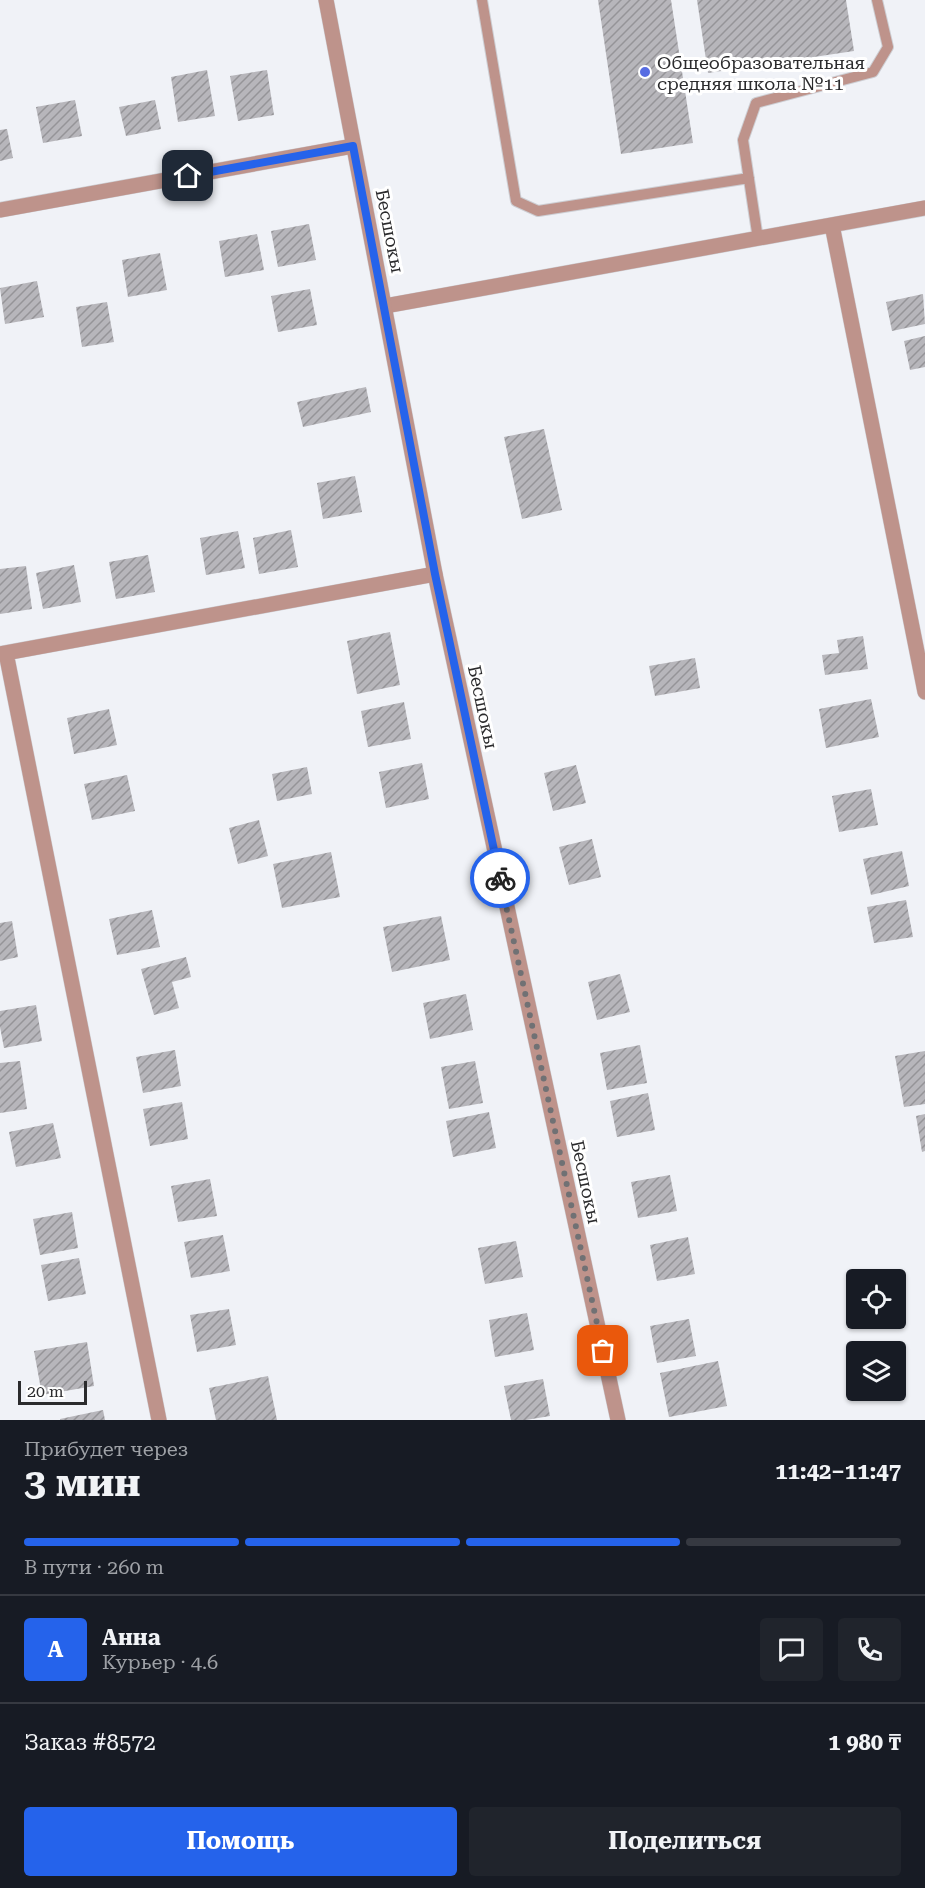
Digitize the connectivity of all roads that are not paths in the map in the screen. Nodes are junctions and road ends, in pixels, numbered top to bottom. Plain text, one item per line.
1 (326, 0) edge
2 (482, 0) edge
3 (877, 0) edge
4 (353, 146) junction
5 (748, 178) junction
6 (925, 208) edge
7 (0, 210) edge
8 (832, 225) junction
9 (758, 239) junction
10 (385, 306) junction
11 (435, 574) junction
12 (3, 653) edge
13 (925, 692) edge
14 (159, 1420) edge
15 (618, 1420) edge

1 - 4 street, Бесшокы
2 - 5 lane
3 - 5 lane
4 - 7 street
4 - 10 street, Бесшокы
5 - 9 lane
6 - 8 street
8 - 9 street
8 - 13 street
9 - 10 street
10 - 11 street, Бесшокы
11 - 12 street
11 - 15 street, Бесшокы
12 - 14 street

